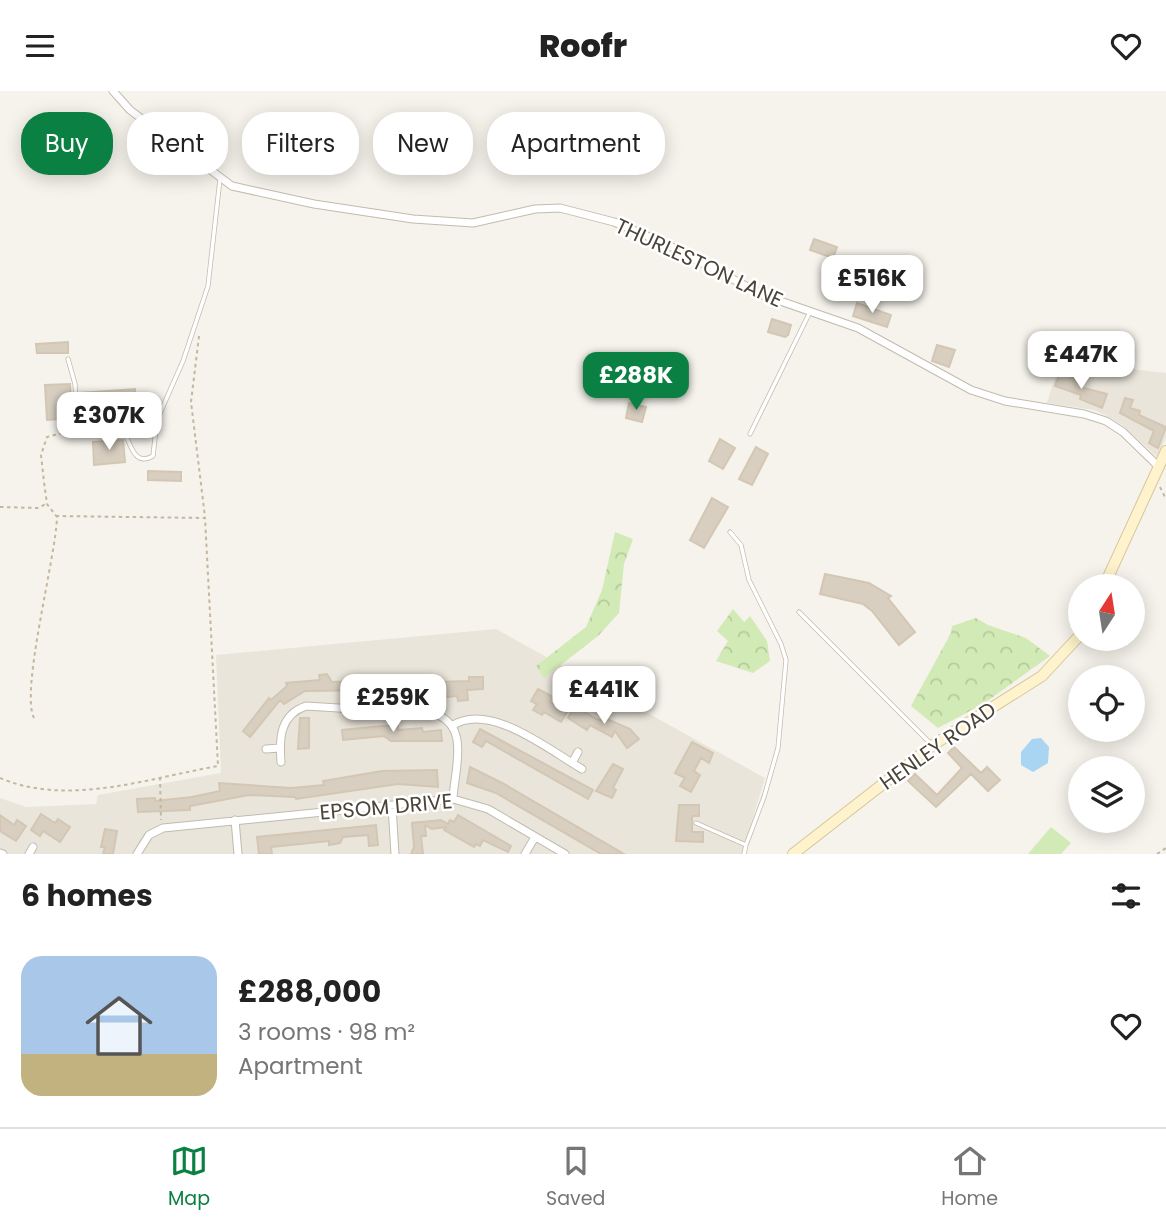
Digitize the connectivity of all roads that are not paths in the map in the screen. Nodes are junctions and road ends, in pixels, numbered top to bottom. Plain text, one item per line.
1 (113, 91) edge
2 (220, 179) junction
3 (810, 312) junction
4 (68, 359) dead end
5 (750, 434) dead end
6 (1166, 451) edge
7 (1158, 466) junction
8 (730, 532) dead end
9 (1109, 574) edge
10 (799, 612) dead end
11 (1068, 648) edge
12 (452, 726) junction
13 (933, 745) junction
14 (280, 748) junction
15 (266, 749) dead end
16 (578, 753) dead end
17 (281, 762) dead end
18 (572, 764) junction
19 (582, 769) dead end
20 (453, 799) junction
21 (392, 806) junction
22 (235, 820) junction
23 (696, 823) dead end
24 (536, 837) junction
25 (746, 845) junction
26 (137, 854) edge
27 (238, 854) edge
28 (394, 854) edge
29 (526, 854) edge
30 (565, 854) edge
31 (744, 854) edge
32 (793, 854) edge

1 - 2 street, THURLESTON LANE
2 - 3 street, THURLESTON LANE
2 - 4 lane
3 - 5 lane
3 - 7 street, THURLESTON LANE
6 - 7 street
7 - 9 street
8 - 25 lane
10 - 13 lane
11 - 13 street, HENLEY ROAD
12 - 14 street
12 - 18 street
12 - 20 street
13 - 32 street, HENLEY ROAD
14 - 15 street
14 - 17 street
16 - 18 street
18 - 19 street
20 - 21 street, EPSOM DRIVE
20 - 24 street, EPSOM DRIVE
21 - 22 street, EPSOM DRIVE
21 - 28 street
22 - 26 street, EPSOM DRIVE
22 - 27 street
23 - 25 lane
24 - 29 street
24 - 30 street, EPSOM DRIVE
25 - 31 lane

